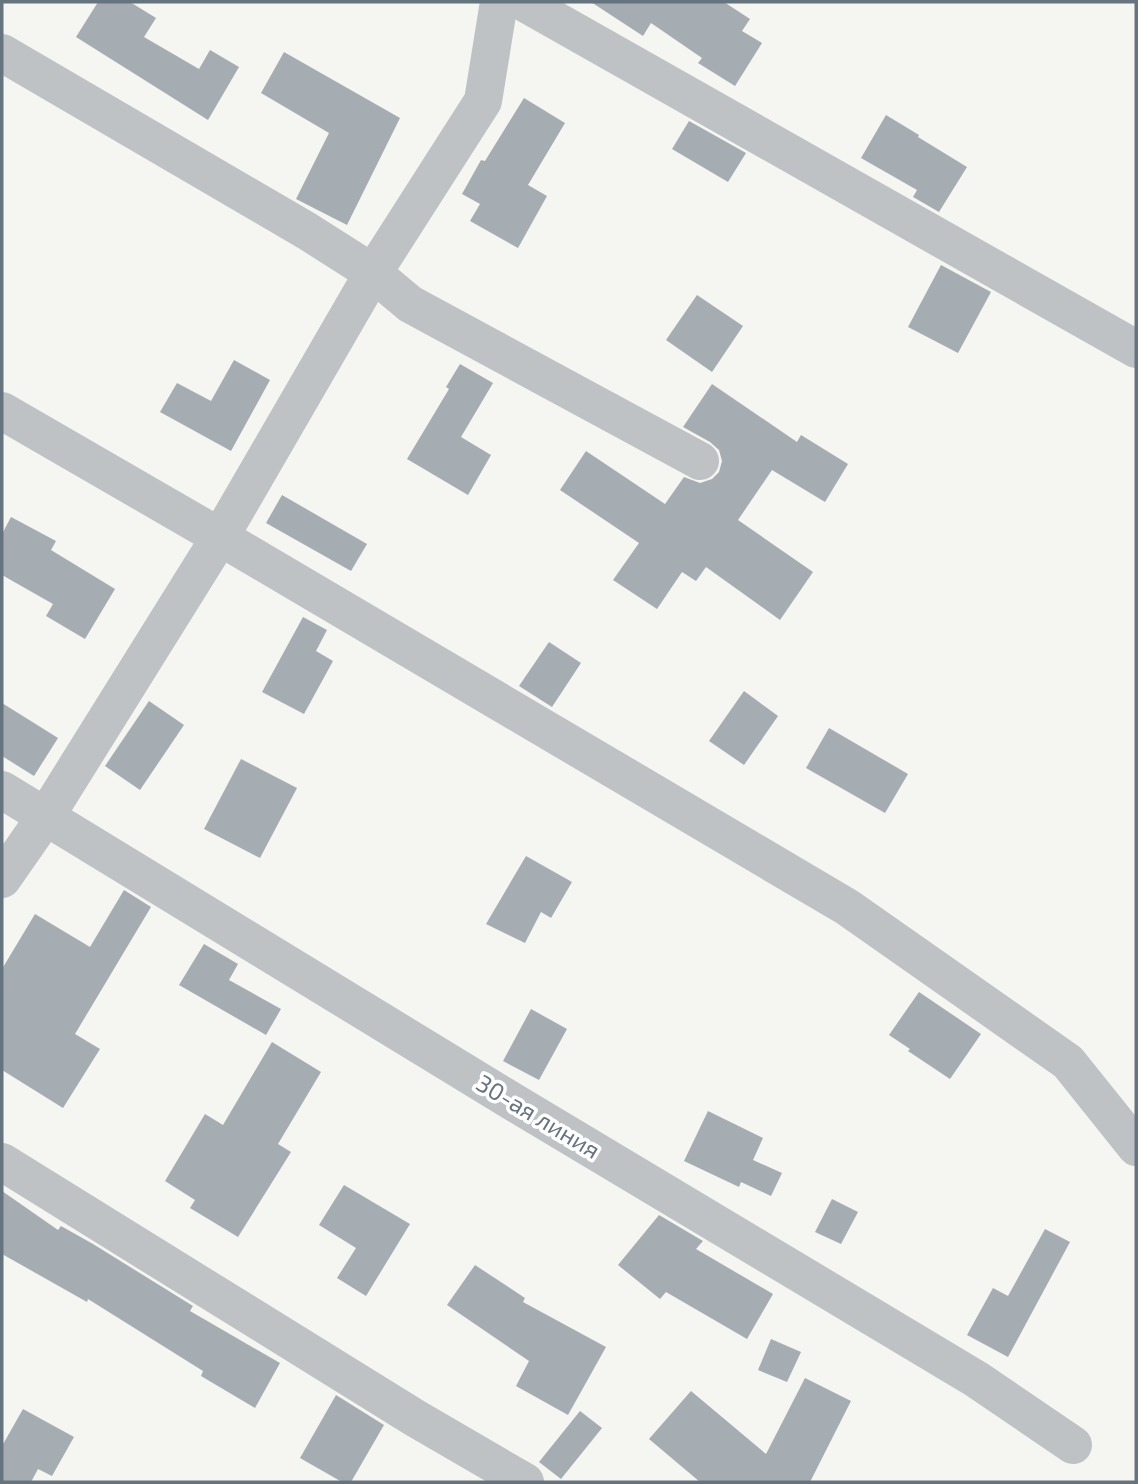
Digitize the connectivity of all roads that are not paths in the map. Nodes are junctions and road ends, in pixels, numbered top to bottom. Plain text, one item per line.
1 (499, 2) edge
2 (523, 2) edge
3 (2, 53) edge
4 (373, 273) junction
5 (1136, 349) edge
6 (2, 411) edge
7 (700, 461) dead end
8 (220, 537) junction
9 (2, 790) edge
10 (46, 816) junction
11 (2, 879) edge
12 (1136, 1147) edge
13 (2, 1162) edge
14 (1073, 1445) dead end
15 (525, 1482) edge

1 - 4 street
2 - 5 street
3 - 4 street
4 - 7 street
4 - 8 street
6 - 8 street
8 - 10 street
8 - 12 street
9 - 10 street, 30-ая линия
10 - 11 street
10 - 14 street, 30-ая линия
13 - 15 street

